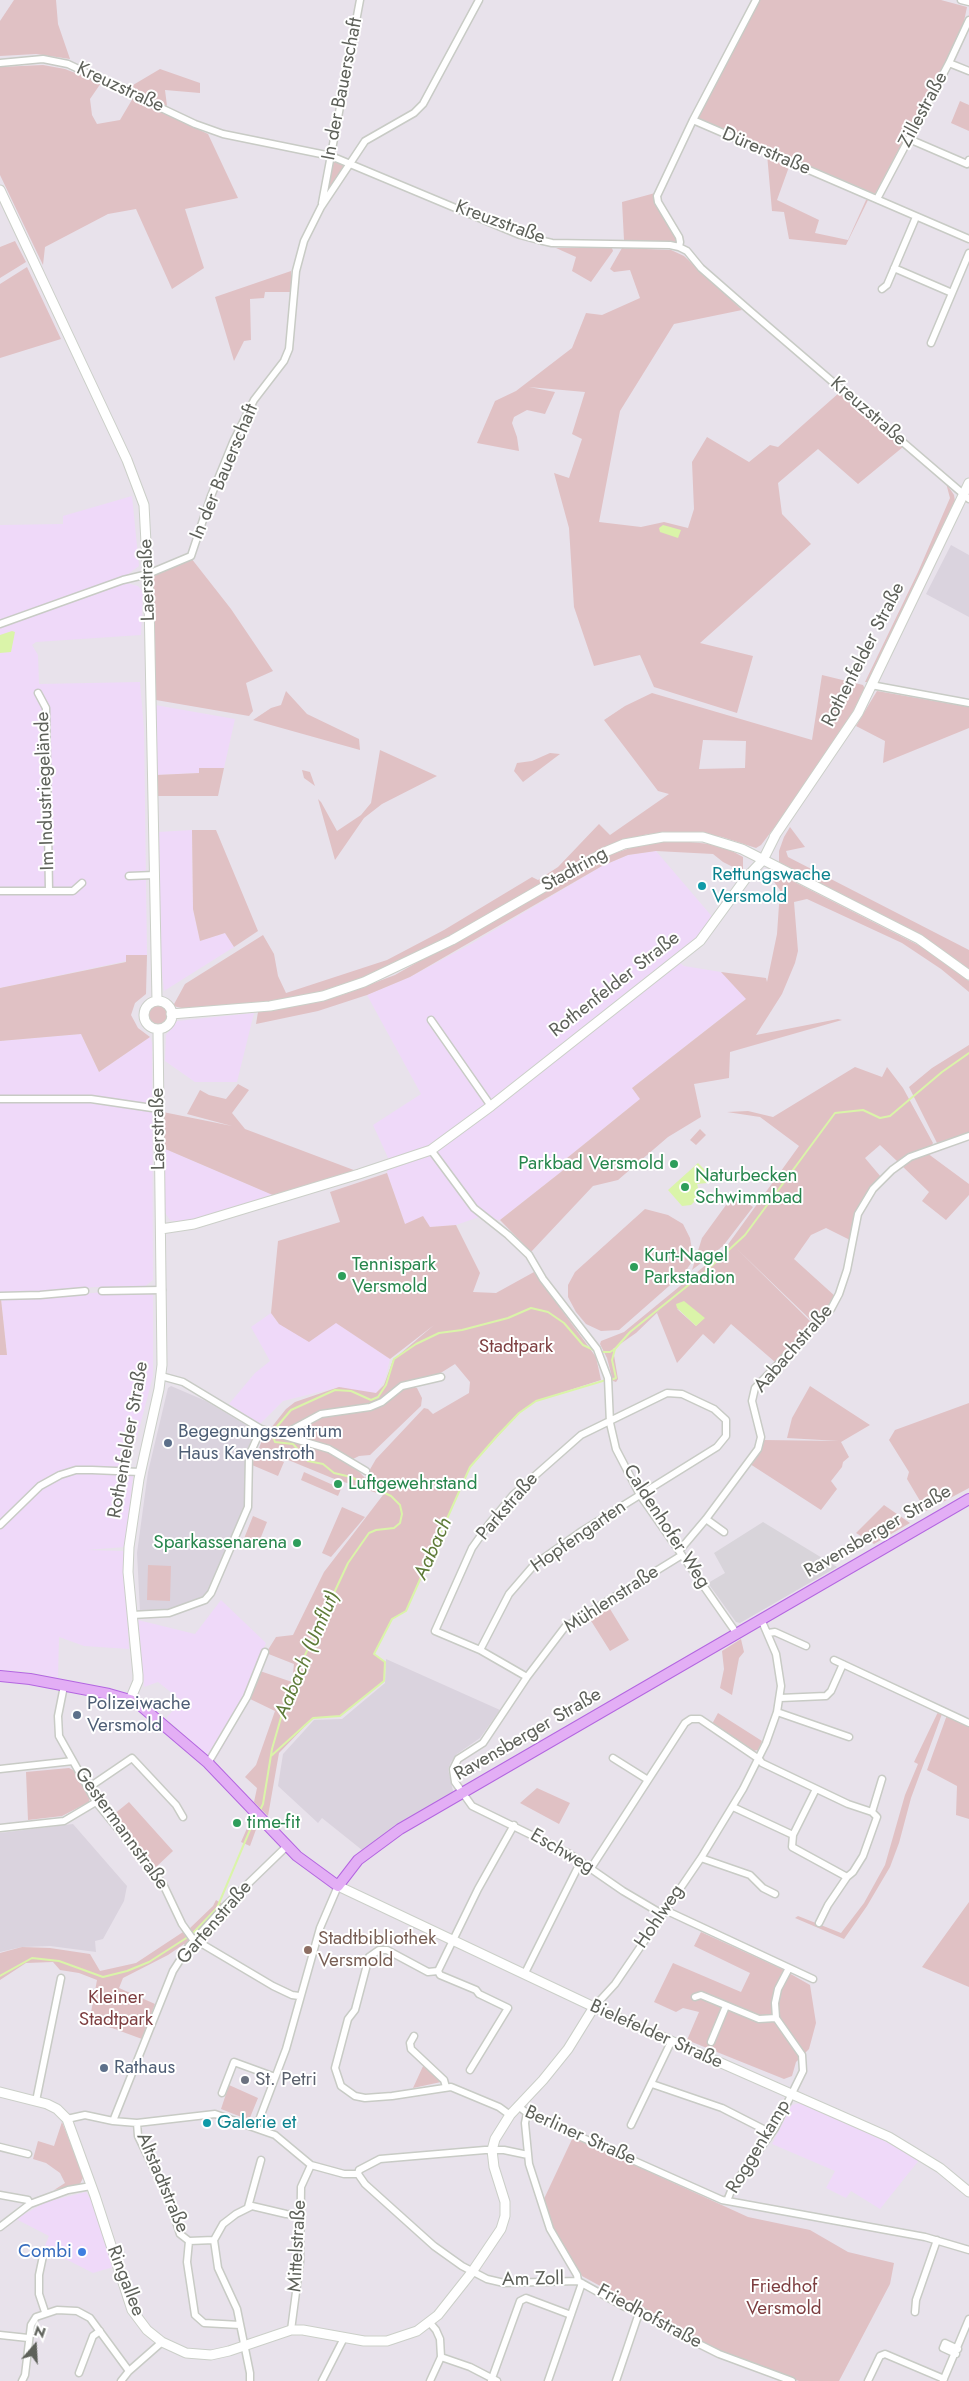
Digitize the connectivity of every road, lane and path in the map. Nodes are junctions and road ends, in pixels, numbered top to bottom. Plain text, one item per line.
1 (360, 0) edge
2 (479, 0) edge
3 (756, 0) edge
4 (961, 0) edge
5 (969, 2) edge
6 (969, 20) edge
7 (0, 63) edge
8 (949, 63) junction
9 (969, 72) edge
10 (692, 120) junction
11 (909, 139) junction
12 (331, 156) junction
13 (969, 160) edge
14 (349, 163) junction
15 (0, 190) edge
16 (877, 200) junction
17 (322, 207) junction
18 (916, 217) junction
19 (969, 239) edge
20 (679, 247) junction
21 (969, 253) edge
22 (894, 268) junction
23 (882, 289) dead end
24 (952, 293) junction
25 (932, 343) dead end
26 (969, 483) edge
27 (966, 497) edge
28 (148, 574) junction
29 (0, 624) edge
30 (871, 685) junction
31 (38, 693) dead end
32 (969, 703) edge
33 (760, 858) junction
34 (154, 875) junction
35 (129, 876) dead end
36 (82, 883) dead end
37 (0, 891) edge
38 (49, 891) junction
39 (969, 975) edge
40 (157, 1001) junction
41 (171, 1014) junction
42 (431, 1020) dead end
43 (158, 1029) junction
44 (0, 1099) edge
45 (491, 1106) junction
46 (159, 1109) junction
47 (969, 1136) edge
48 (431, 1150) junction
49 (161, 1229) junction
50 (162, 1290) junction
51 (85, 1291) dead end
52 (102, 1291) dead end
53 (0, 1296) edge
54 (161, 1376) junction
55 (441, 1376) dead end
56 (610, 1423) junction
57 (261, 1428) junction
58 (281, 1434) junction
59 (366, 1471) dead end
60 (140, 1472) junction
61 (640, 1495) junction
62 (969, 1500) edge
63 (706, 1519) junction
64 (0, 1526) edge
65 (724, 1532) dead end
66 (681, 1553) junction
67 (132, 1615) junction
68 (761, 1619) junction
69 (768, 1633) junction
70 (737, 1634) junction
71 (806, 1646) dead end
72 (480, 1650) junction
73 (264, 1652) dead end
74 (834, 1660) dead end
75 (843, 1664) junction
76 (0, 1676) edge
77 (527, 1677) junction
78 (64, 1686) junction
79 (780, 1698) junction
80 (130, 1700) junction
81 (777, 1712) junction
82 (969, 1723) edge
83 (850, 1737) dead end
84 (613, 1758) dead end
85 (759, 1759) junction
86 (73, 1761) junction
87 (208, 1763) junction
88 (0, 1769) edge
89 (882, 1779) dead end
90 (648, 1780) junction
91 (88, 1788) junction
92 (816, 1789) junction
93 (462, 1794) junction
94 (96, 1802) junction
95 (733, 1807) junction
96 (872, 1812) junction
97 (183, 1818) dead end
98 (514, 1825) junction
99 (0, 1828) edge
100 (793, 1835) junction
101 (287, 1846) junction
102 (700, 1858) junction
103 (581, 1861) junction
104 (591, 1868) junction
105 (847, 1877) junction
106 (338, 1886) junction
107 (775, 1894) dead end
108 (663, 1912) junction
109 (820, 1923) dead end
110 (193, 1939) junction
111 (454, 1940) junction
112 (788, 1968) junction
113 (438, 1971) junction
114 (525, 1973) junction
115 (61, 1978) dead end
116 (814, 1979) dead end
117 (299, 1996) junction
118 (695, 1998) dead end
119 (726, 2006) junction
120 (594, 2007) junction
121 (776, 2018) junction
122 (414, 2036) dead end
123 (670, 2042) junction
124 (710, 2042) dead end
125 (470, 2070) dead end
126 (275, 2076) junction
127 (652, 2084) junction
128 (446, 2087) junction
129 (0, 2092) edge
130 (222, 2093) dead end
131 (792, 2093) junction
132 (36, 2101) junction
133 (518, 2106) junction
134 (527, 2113) junction
135 (510, 2115) junction
136 (67, 2119) junction
137 (113, 2121) junction
138 (137, 2122) junction
139 (631, 2125) dead end
140 (256, 2128) junction
141 (771, 2133) junction
142 (0, 2147) edge
143 (492, 2150) junction
144 (28, 2154) dead end
145 (528, 2155) junction
146 (261, 2160) dead end
147 (311, 2165) junction
148 (358, 2174) junction
149 (91, 2186) junction
150 (969, 2192) edge
151 (0, 2195) edge
152 (727, 2201) junction
153 (30, 2204) junction
154 (248, 2207) junction
155 (300, 2215) junction
156 (0, 2227) edge
157 (214, 2240) junction
158 (937, 2240) junction
159 (189, 2242) junction
160 (969, 2250) edge
161 (43, 2256) dead end
162 (472, 2272) junction
163 (580, 2282) junction
164 (640, 2310) junction
165 (45, 2312) junction
166 (915, 2312) dead end
167 (571, 2315) junction
168 (969, 2320) edge
169 (430, 2323) junction
170 (240, 2325) junction
171 (291, 2330) junction
172 (100, 2331) junction
173 (0, 2336) edge
174 (28, 2338) junction
175 (344, 2338) junction
176 (162, 2342) junction
177 (245, 2347) junction
178 (441, 2357) junction
179 (129, 2371) junction
180 (79, 2374) dead end
181 (493, 2380) edge
182 (943, 2380) edge
183 (22, 2381) edge
184 (122, 2381) edge
185 (250, 2381) edge
186 (322, 2381) edge
187 (430, 2381) edge
188 (548, 2381) edge
189 (616, 2381) edge
190 (792, 2381) edge
191 (868, 2381) edge

1 - 12 street, In der Bauerschaft
2 - 14 street, In der Bauerschaft
3 - 10 street
4 - 5 street
6 - 8 street, Zillestraße
7 - 12 street, Kreuzstraße
8 - 9 street
8 - 11 street, Zillestraße
10 - 16 street, Dürerstraße
10 - 20 street
11 - 13 street
11 - 16 street, Zillestraße
12 - 14 street, Kreuzstraße
12 - 17 street, In der Bauerschaft
14 - 17 street, In der Bauerschaft
14 - 20 street, Kreuzstraße
15 - 28 street, Laerstraße
16 - 18 street, Dürerstraße
17 - 28 street, In der Bauerschaft
18 - 19 street, Dürerstraße
18 - 22 street
20 - 27 street, Kreuzstraße
21 - 24 street
22 - 23 street
22 - 24 street
24 - 25 street
26 - 27 street, Rothenfelder Straße
27 - 30 street, Rothenfelder Straße
28 - 29 street, In der Bauerschaft
28 - 34 street, Laerstraße
30 - 32 street
30 - 33 street, Rothenfelder Straße
31 - 38 street, Im Industriegelände
33 - 39 street, Stadtring
33 - 41 street, Stadtring
33 - 45 street, Rothenfelder Straße
34 - 35 street
34 - 40 street, Laerstraße
36 - 38 street, Im Industriegelände
37 - 38 street, Im Industriegelände
40 - 41 street
40 - 43 street
41 - 43 street
42 - 45 street
43 - 46 street, Laerstraße
44 - 46 street
45 - 48 street, Rothenfelder Straße
46 - 49 street, Laerstraße
47 - 63 street, Aabachstraße
48 - 49 street, Rothenfelder Straße
48 - 56 street, Caldenhofer Weg
49 - 50 street, Rothenfelder Straße
50 - 52 street
50 - 54 street, Rothenfelder Straße
51 - 53 street
54 - 57 street
54 - 60 street, Rothenfelder Straße
55 - 58 street
56 - 61 street, Caldenhofer Weg
56 - 61 street, Hopfengarten
56 - 72 street, Parkstraße
57 - 58 street
57 - 67 street
58 - 59 street
60 - 64 street
60 - 67 street, Rothenfelder Straße
61 - 66 street, Caldenhofer Weg
61 - 72 street, Hopfengarten
62 - 68 main road, Ravensberger Straße
63 - 65 street
63 - 66 street, Aabachstraße
66 - 70 street, Caldenhofer Weg
66 - 77 street, Mühlenstraße
67 - 80 street, Rothenfelder Straße
68 - 69 street, Hohlweg
68 - 70 main road, Ravensberger Straße
69 - 71 street
69 - 79 street, Hohlweg
70 - 93 main road, Ravensberger Straße
72 - 77 street
73 - 87 street
74 - 75 street
75 - 79 street
75 - 82 street
76 - 78 main road
77 - 93 street, Mühlenstraße
78 - 80 main road
78 - 86 street, Gestermannstraße
79 - 81 street, Hohlweg
80 - 87 main road
81 - 83 street
81 - 85 street, Hohlweg
84 - 90 street
85 - 90 street
85 - 92 street
85 - 95 street, Hohlweg
86 - 88 street
86 - 91 street, Gestermannstraße
87 - 101 main road
89 - 96 street
90 - 104 street
91 - 94 street, Gestermannstraße
91 - 97 street
92 - 96 street
92 - 100 street
93 - 98 street, Eschweg
93 - 106 main road, Ravensberger Straße
94 - 99 street
94 - 110 street, Gestermannstraße
95 - 100 street
95 - 102 street, Hohlweg
96 - 105 street
98 - 103 street, Eschweg
98 - 111 street
100 - 105 street
101 - 106 main road
101 - 110 street, Gartenstraße
102 - 107 street
102 - 108 street, Hohlweg
103 - 104 street, Eschweg
103 - 114 street
104 - 108 street, Eschweg
105 - 109 street
106 - 111 street, Bielefelder Straße
106 - 117 street, Ravensberger Straße
108 - 112 street, Eschweg
108 - 120 street, Hohlweg
110 - 117 street, Gestermannstraße
110 - 137 street, Gartenstraße
111 - 113 street
111 - 114 street, Bielefelder Straße
112 - 116 street, Eschweg
112 - 121 street
113 - 125 street
113 - 128 street
114 - 120 street, Bielefelder Straße
115 - 132 street
117 - 126 street, Ravensberger Straße
118 - 119 street
119 - 121 street
119 - 124 street
120 - 123 street, Bielefelder Straße
120 - 133 street, Hohlweg
121 - 131 street, Roggenkamp
122 - 128 street
123 - 127 street
123 - 131 street, Bielefelder Straße
126 - 130 street
126 - 140 street, Ravensberger Straße
127 - 139 street
127 - 141 street
128 - 135 street
129 - 132 street
131 - 141 street, Roggenkamp
131 - 150 street, Bielefelder Straße
132 - 136 street
133 - 134 street, Berliner Straße
133 - 135 street, Berliner Straße
134 - 145 street, Friedhofstraße
134 - 152 street, Berliner Straße
135 - 143 street, Berliner Straße
136 - 137 street
136 - 149 street, Ringallee
137 - 138 street
138 - 140 street
138 - 159 street, Altstadtstraße
140 - 147 street
141 - 152 street, Roggenkamp
142 - 144 street
143 - 145 street
143 - 148 street
143 - 162 street, Am Zoll
145 - 163 street, Friedhofstraße
146 - 154 street
147 - 148 street
147 - 155 street, Mittelstraße
148 - 162 street
149 - 153 street
149 - 176 street, Ringallee
151 - 153 street
152 - 158 street, Berliner Straße
153 - 156 street
154 - 155 street
154 - 157 street
155 - 171 street, Mittelstraße
157 - 159 street, Altstadtstraße
157 - 170 street
158 - 160 street, Berliner Straße
158 - 166 street
159 - 170 street, Altstadtstraße
161 - 165 street
162 - 163 street, Am Zoll
162 - 169 street, Ringallee
163 - 164 street, Friedhofstraße
163 - 167 street
164 - 189 street
164 - 190 street, Friedhofstraße
165 - 172 street
165 - 174 street
167 - 181 street
167 - 188 street
168 - 182 street
169 - 175 street, Ringallee
169 - 178 street
170 - 177 street
171 - 175 street, Ringallee
171 - 177 street, Ringallee
172 - 179 street
172 - 180 street
173 - 174 street
174 - 183 street
175 - 186 street
176 - 177 street, Ringallee
176 - 179 street
177 - 185 street
178 - 181 street
178 - 187 street
179 - 184 street
182 - 191 street

